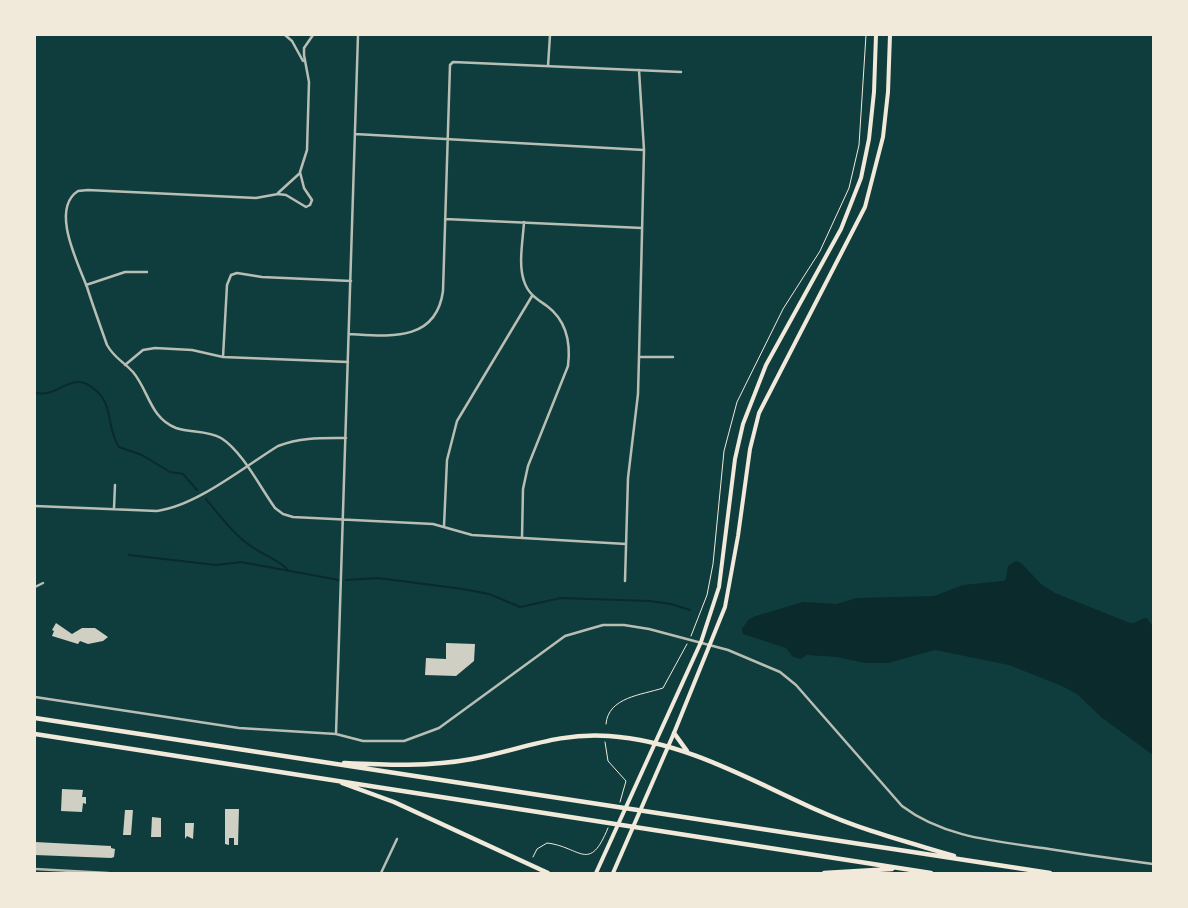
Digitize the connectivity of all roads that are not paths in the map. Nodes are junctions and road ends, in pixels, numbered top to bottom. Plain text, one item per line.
1 (285, 35) edge
2 (313, 35) edge
3 (358, 35) edge
4 (550, 35) edge
5 (876, 35) edge
6 (890, 35) edge
7 (305, 64) junction
8 (548, 66) junction
9 (640, 70) junction
10 (681, 72) dead end
11 (355, 134) junction
12 (447, 139) junction
13 (644, 150) junction
14 (300, 172) junction
15 (278, 194) junction
16 (445, 219) junction
17 (524, 222) junction
18 (642, 228) junction
19 (147, 272) dead end
20 (351, 281) junction
21 (86, 285) junction
22 (532, 296) junction
23 (349, 334) junction
24 (639, 356) junction
25 (223, 357) junction
26 (674, 357) dead end
27 (348, 362) junction
28 (125, 364) junction
29 (346, 438) junction
30 (246, 466) junction
31 (115, 485) dead end
32 (35, 506) edge
33 (114, 508) junction
34 (344, 520) junction
35 (444, 526) junction
36 (522, 538) junction
37 (626, 544) junction
38 (624, 581) dead end
39 (43, 583) dead end
40 (35, 587) edge
41 (701, 642) junction
42 (711, 645) junction
43 (35, 697) edge
44 (35, 718) edge
45 (674, 733) junction
46 (35, 734) edge
47 (336, 734) junction
48 (654, 743) junction
49 (668, 747) junction
50 (687, 752) junction
51 (320, 762) junction
52 (332, 779) junction
53 (397, 839) dead end
54 (969, 861) junction
55 (1153, 864) edge
56 (35, 869) edge
57 (903, 869) junction
58 (108, 873) edge
59 (381, 873) edge
60 (548, 873) edge
61 (596, 873) edge
62 (613, 873) edge
63 (824, 873) edge
64 (931, 873) edge
65 (1050, 873) edge

1 - 7 street
2 - 7 street
3 - 11 street
4 - 8 street
5 - 41 main road
6 - 42 main road
7 - 14 street
8 - 9 street
8 - 12 street
9 - 10 street
9 - 13 street
11 - 12 street
11 - 20 street
12 - 13 street
12 - 16 street
13 - 18 street
14 - 15 street
14 - 15 street
15 - 21 street
16 - 17 street
16 - 23 street
17 - 18 street
17 - 22 street
18 - 24 street
19 - 21 street
20 - 23 street
20 - 25 street
21 - 28 street
22 - 35 street
22 - 36 street
23 - 27 street
24 - 26 street
24 - 37 street
25 - 27 street
25 - 28 street
27 - 29 street
28 - 30 street
29 - 30 street
29 - 34 street
30 - 33 street
30 - 34 street
31 - 33 street
32 - 33 street
34 - 35 street
34 - 47 street
35 - 36 street
36 - 37 street
37 - 38 street
39 - 40 street
41 - 42 street
41 - 47 street
41 - 48 main road
42 - 45 main road
42 - 55 street
43 - 47 street
44 - 51 highway
45 - 49 main road
45 - 50 highway
46 - 52 highway
48 - 49 highway
48 - 51 highway
48 - 61 main road
49 - 50 highway
49 - 62 main road
50 - 54 highway
51 - 54 highway
52 - 57 highway
52 - 60 highway
53 - 59 street
54 - 65 highway
56 - 58 street
57 - 63 highway
57 - 64 highway

